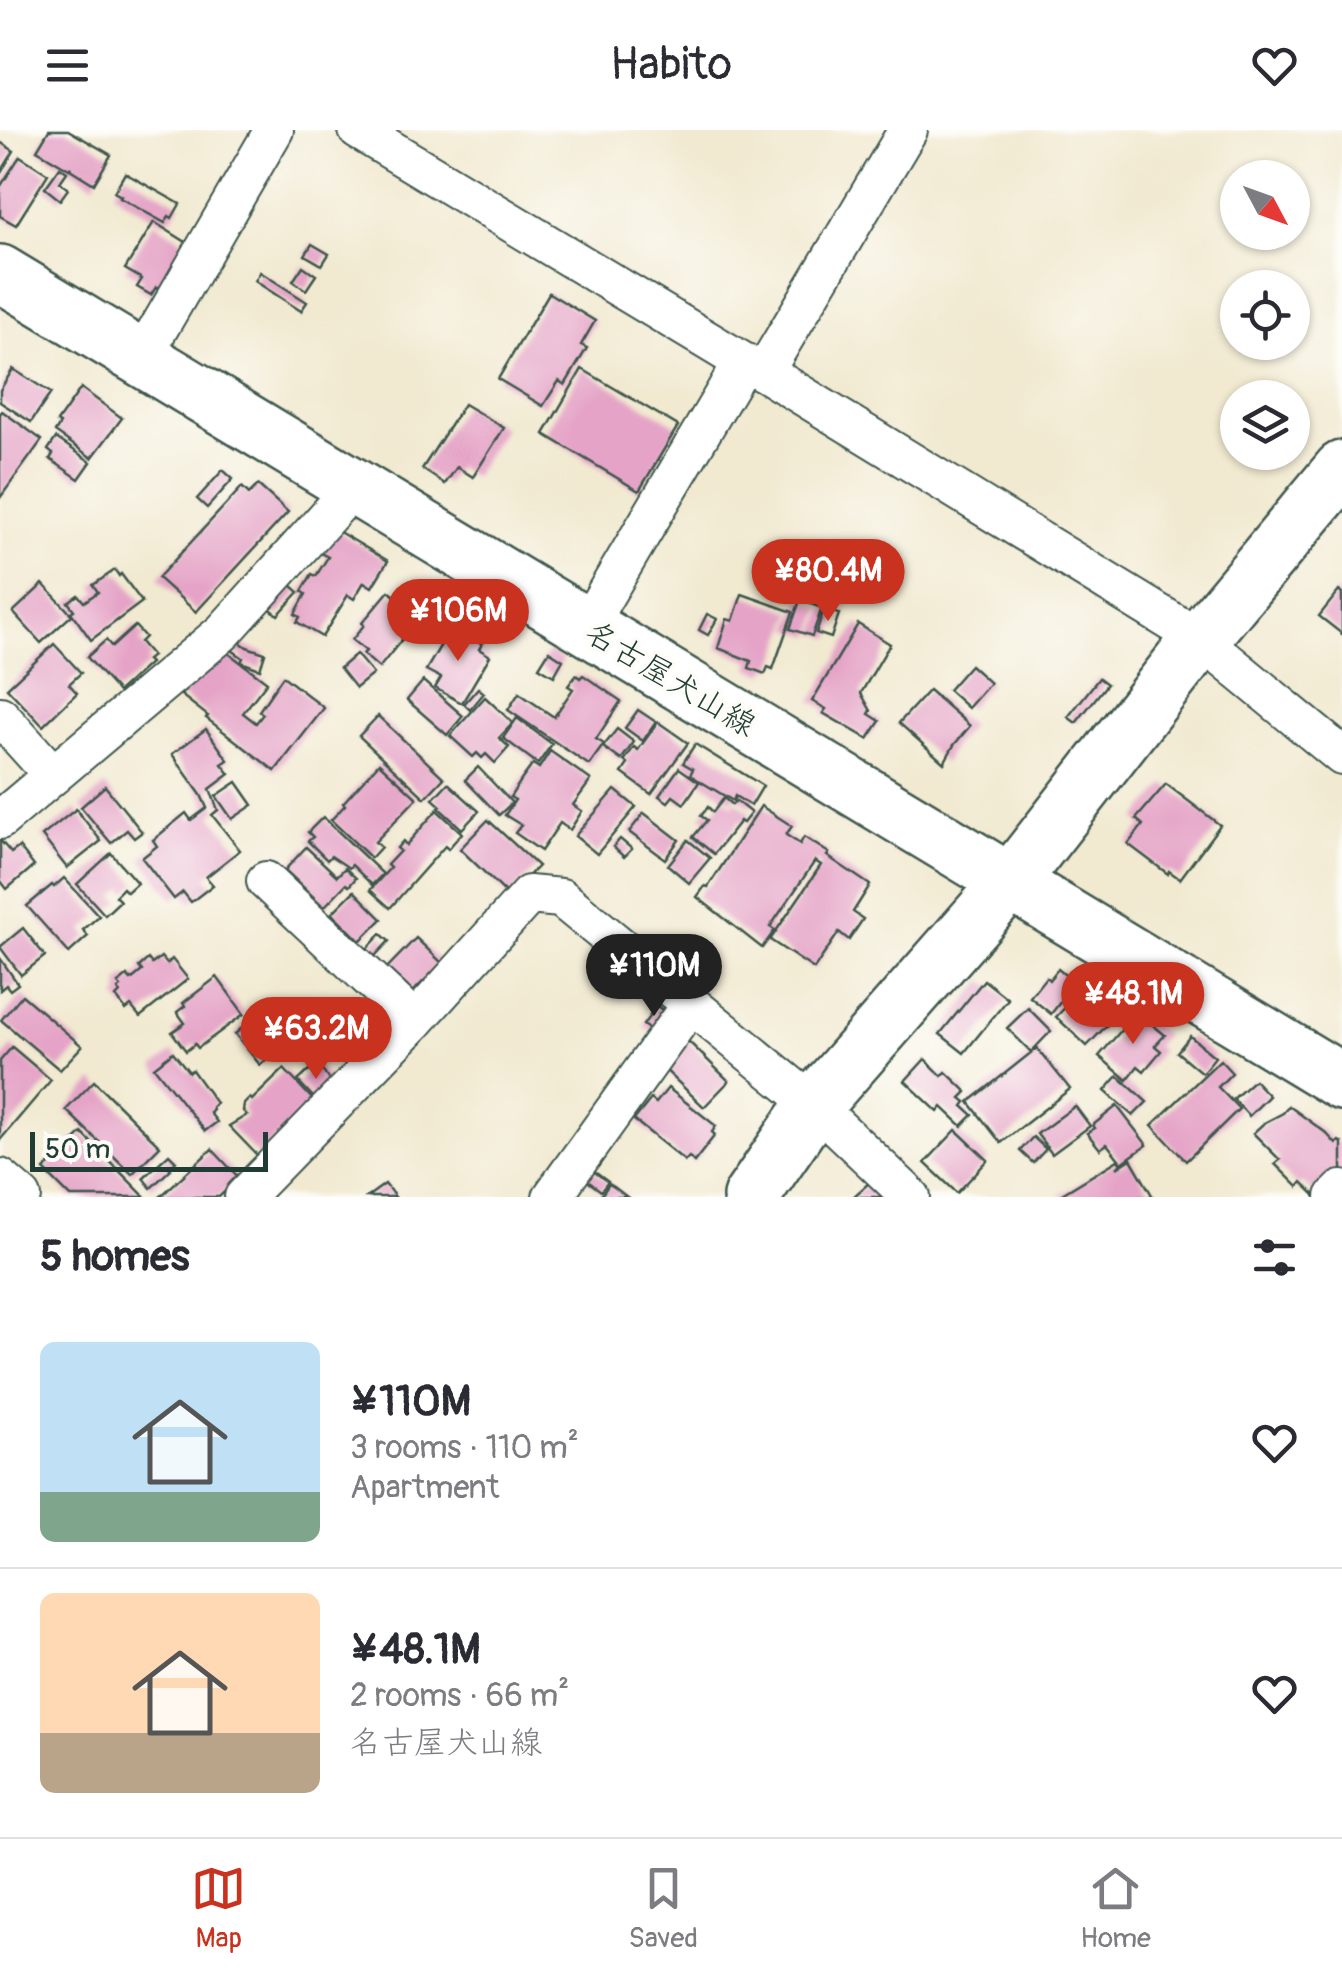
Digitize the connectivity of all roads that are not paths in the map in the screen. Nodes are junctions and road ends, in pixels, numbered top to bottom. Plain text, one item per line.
1 (274, 130) edge
2 (358, 130) edge
3 (908, 130) edge
4 (0, 273) edge
5 (142, 357) junction
6 (753, 367) junction
7 (1342, 469) edge
8 (353, 488) junction
9 (586, 627) junction
10 (1200, 638) junction
11 (0, 716) edge
12 (1342, 756) edge
13 (52, 775) junction
14 (0, 820) edge
15 (266, 881) dead end
16 (1011, 881) junction
17 (691, 1004) junction
18 (414, 1020) junction
19 (1342, 1082) edge
20 (814, 1106) junction
21 (0, 1178) edge
22 (1342, 1190) edge
23 (22, 1197) edge
24 (244, 1197) edge
25 (552, 1197) edge
26 (751, 1197) edge
27 (912, 1197) edge
28 (1336, 1197) edge

1 - 5 street
2 - 6 street
3 - 6 street
4 - 5 main road, 名古屋犬山線
5 - 8 main road, 名古屋犬山線
6 - 9 street
6 - 10 street
7 - 10 main road
8 - 9 main road, 名古屋犬山線
8 - 13 street
9 - 16 main road, 名古屋犬山線
10 - 12 street
10 - 16 main road
11 - 13 street
13 - 14 street
15 - 18 street
16 - 19 main road, 名古屋犬山線
16 - 20 main road
17 - 18 street
17 - 20 street
17 - 25 street
18 - 24 street
20 - 26 main road
20 - 27 street
21 - 23 street
22 - 28 street

